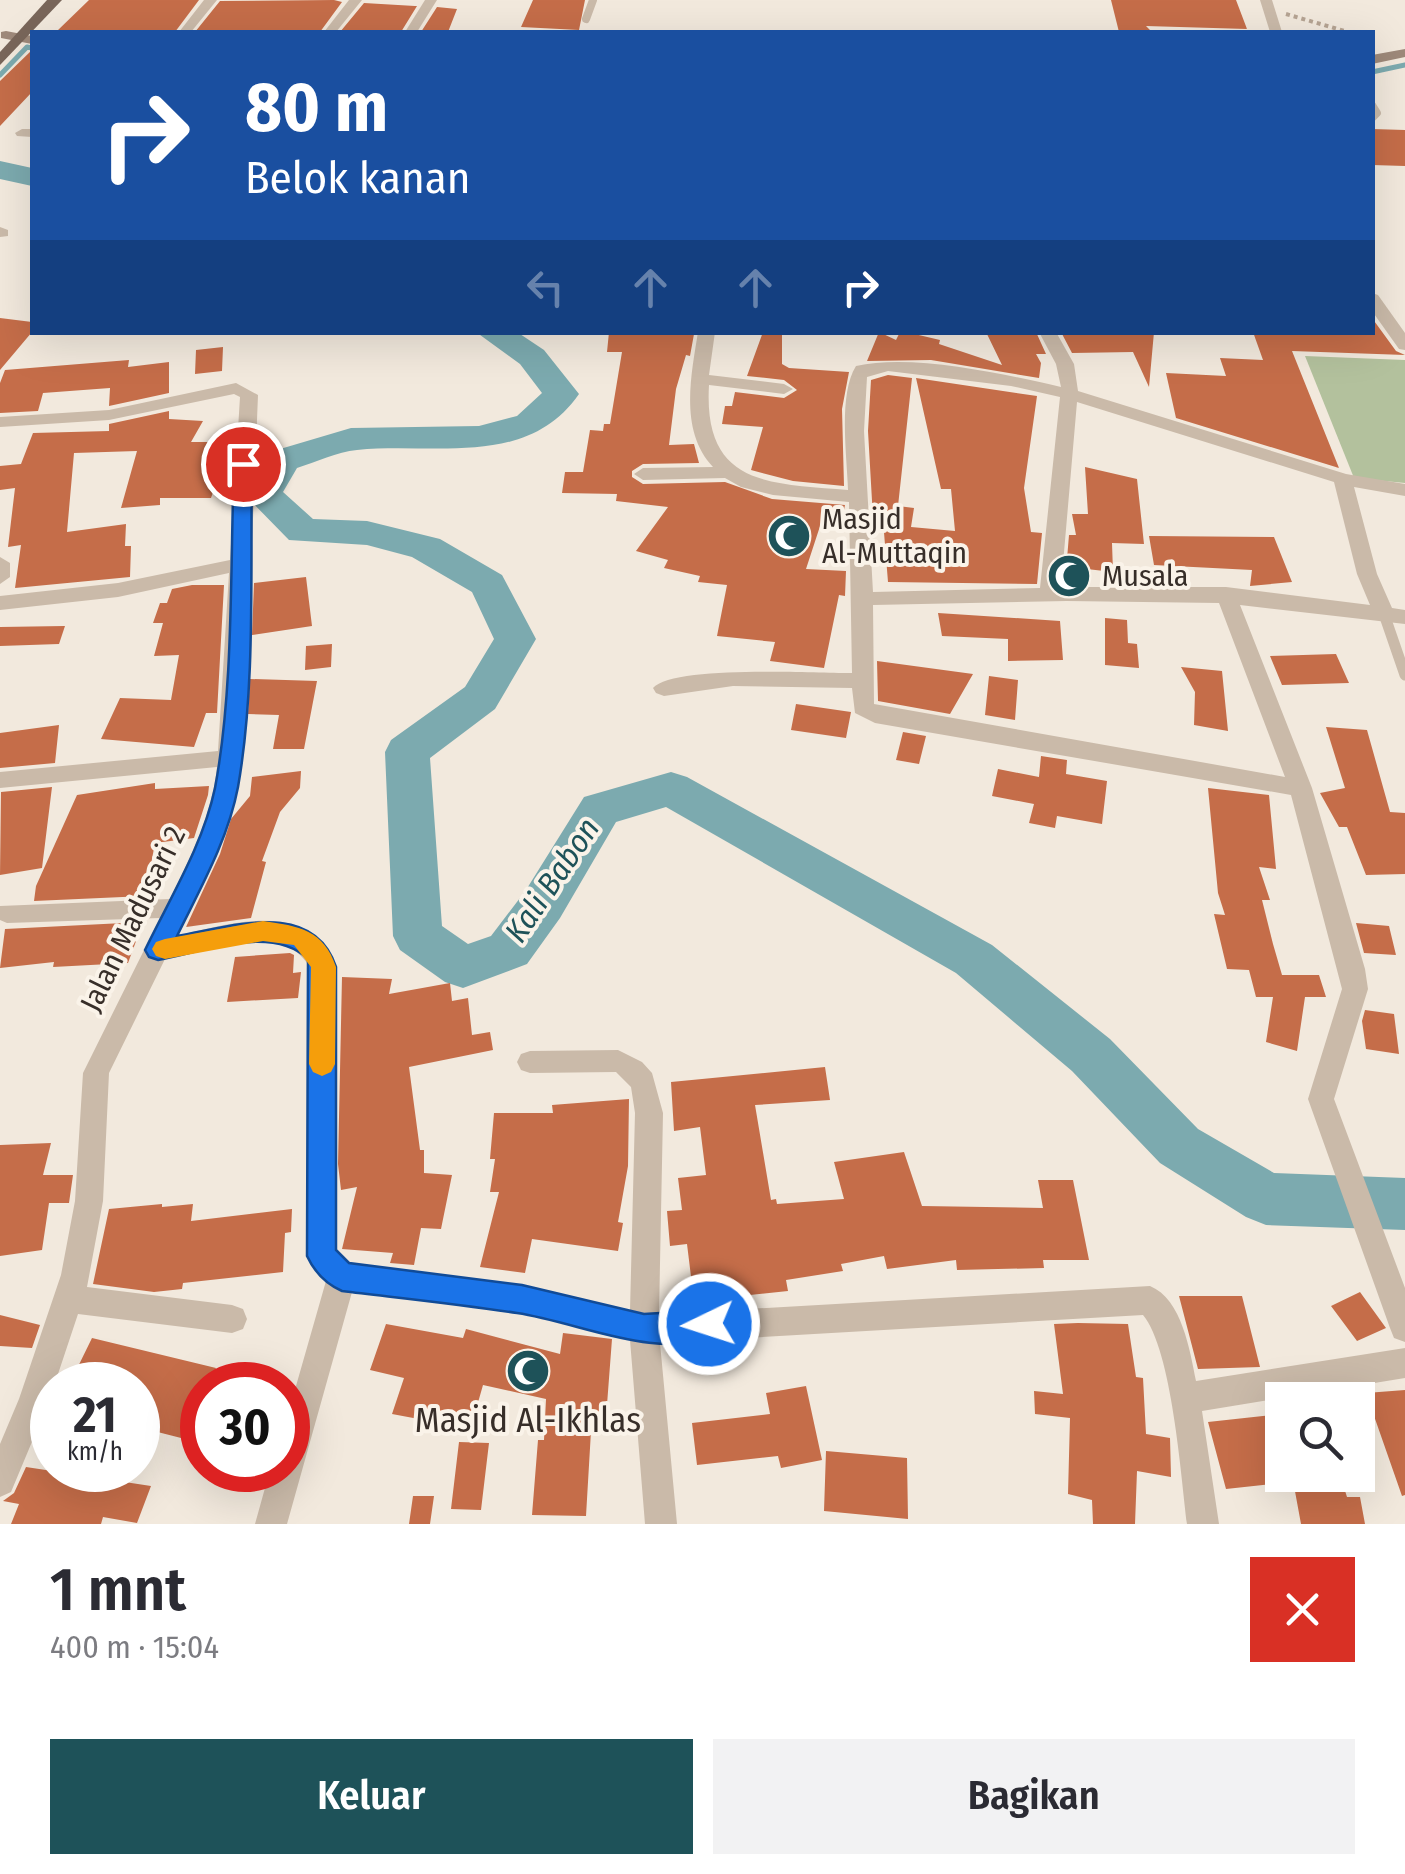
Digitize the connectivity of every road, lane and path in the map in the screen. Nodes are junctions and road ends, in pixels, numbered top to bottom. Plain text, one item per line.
1 (37, 0) edge
2 (55, 0) edge
3 (211, 0) edge
4 (356, 0) edge
5 (432, 0) edge
6 (593, 0) edge
7 (1267, 5) edge
8 (586, 18) dead end
9 (187, 30) edge
10 (332, 30) edge
11 (413, 30) edge
12 (1275, 30) edge
13 (1342, 30) edge
14 (15, 39) edge
15 (1405, 53) edge
16 (1375, 59) edge
17 (0, 61) edge
18 (1375, 302) edge
19 (706, 335) edge
20 (1048, 335) edge
21 (1405, 345) edge
22 (699, 379) junction
23 (784, 389) dead end
24 (1068, 394) junction
25 (1, 425) edge
26 (730, 472) junction
27 (643, 474) dead end
28 (1344, 479) junction
29 (1405, 490) edge
30 (857, 497) junction
31 (0, 563) edge
32 (240, 564) junction
33 (0, 577) edge
34 (1050, 594) junction
35 (1226, 594) junction
36 (864, 599) junction
37 (0, 603) edge
38 (1394, 616) edge
39 (1405, 675) edge
40 (862, 681) junction
41 (664, 688) dead end
42 (230, 758) junction
43 (0, 780) edge
44 (1301, 788) junction
45 (178, 908) junction
46 (6, 913) dead end
47 (158, 950) junction
48 (530, 1062) dead end
49 (342, 1276) junction
50 (69, 1299) junction
51 (1401, 1318) edge
52 (232, 1319) dead end
53 (644, 1329) junction
54 (1405, 1362) edge
55 (310, 1388) edge
56 (1186, 1398) junction
57 (0, 1482) edge
58 (280, 1492) edge
59 (271, 1524) edge
60 (661, 1524) edge
61 (1203, 1524) edge

1 - 14 main road
2 - 14 main road
3 - 9 street
4 - 10 street
5 - 11 street
6 - 8 lane
7 - 12 street
7 - 13 path
14 - 17 main road
15 - 16 main road
18 - 21 street
19 - 22 street
20 - 24 street
22 - 23 street
22 - 26 street
24 - 28 street
24 - 30 street
24 - 34 street
25 - 32 street, Jalan Madusari 2
26 - 27 street
26 - 30 street
28 - 29 street
28 - 38 street
30 - 36 street
31 - 33 street
32 - 37 street
32 - 42 street, Jalan Madusari 2
34 - 35 street
34 - 36 street
35 - 38 street
35 - 44 street
36 - 40 street
38 - 39 lane
40 - 41 street
40 - 44 street
42 - 43 street
42 - 45 street, Jalan Madusari 2
44 - 51 street
45 - 46 street
45 - 47 street, Jalan Madusari 2
47 - 49 street
47 - 50 street, Jalan Madusari 2
48 - 53 street
49 - 53 street
49 - 55 street
50 - 52 street
50 - 57 street, Jalan Madusari 2
53 - 56 street
53 - 60 street
54 - 56 street
56 - 61 street
58 - 59 street

